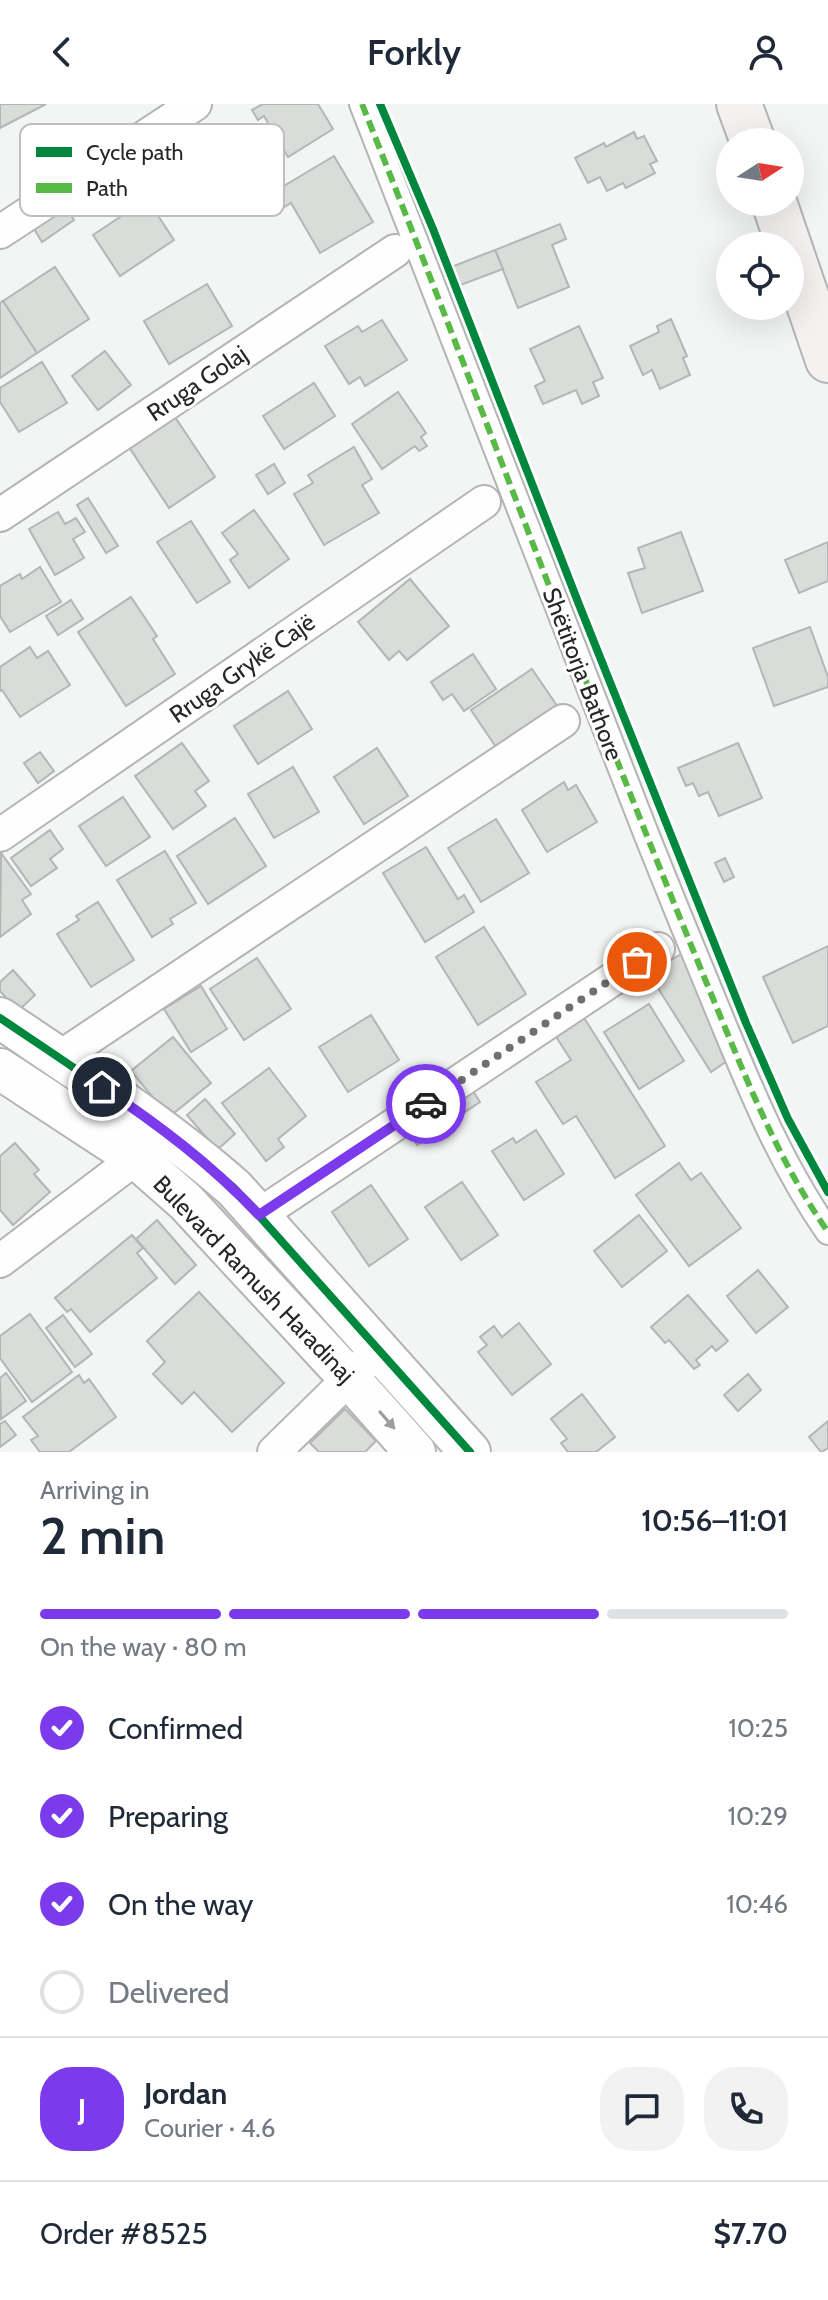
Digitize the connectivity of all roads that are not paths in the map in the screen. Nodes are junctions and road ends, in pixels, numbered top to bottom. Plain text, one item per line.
1 (195, 104) edge
2 (362, 104) edge
3 (739, 104) edge
4 (165, 124) edge
5 (748, 128) edge
6 (24, 216) edge
7 (0, 232) edge
8 (395, 251) dead end
9 (804, 289) edge
10 (828, 360) edge
11 (484, 502) dead end
12 (0, 515) edge
13 (563, 721) dead end
14 (0, 835) edge
15 (658, 949) dead end
16 (0, 1018) edge
17 (59, 1058) junction
18 (0, 1069) edge
19 (136, 1158) junction
20 (259, 1215) junction
21 (828, 1232) edge
22 (0, 1261) edge
23 (379, 1350) junction
24 (349, 1378) junction
25 (274, 1452) edge
26 (415, 1452) edge
27 (470, 1452) edge

1 - 4 street
2 - 21 street, Shëtitorja Bathore
3 - 5 main road
6 - 7 street
8 - 12 street, Rruga Golaj
9 - 10 main road
11 - 14 street, Rruga Grykë Cajë
13 - 17 street
15 - 20 street
16 - 17 street, Bulevard Ramush Haradinaj
17 - 20 street, Bulevard Ramush Haradinaj
18 - 19 street, Bulevard Ramush Haradinaj
19 - 22 street
19 - 24 street, Bulevard Ramush Haradinaj
20 - 23 street, Bulevard Ramush Haradinaj
23 - 24 street
23 - 27 street, Bulevard Ramush Haradinaj
24 - 25 street
24 -> 26 street, Bulevard Ramush Haradinaj

